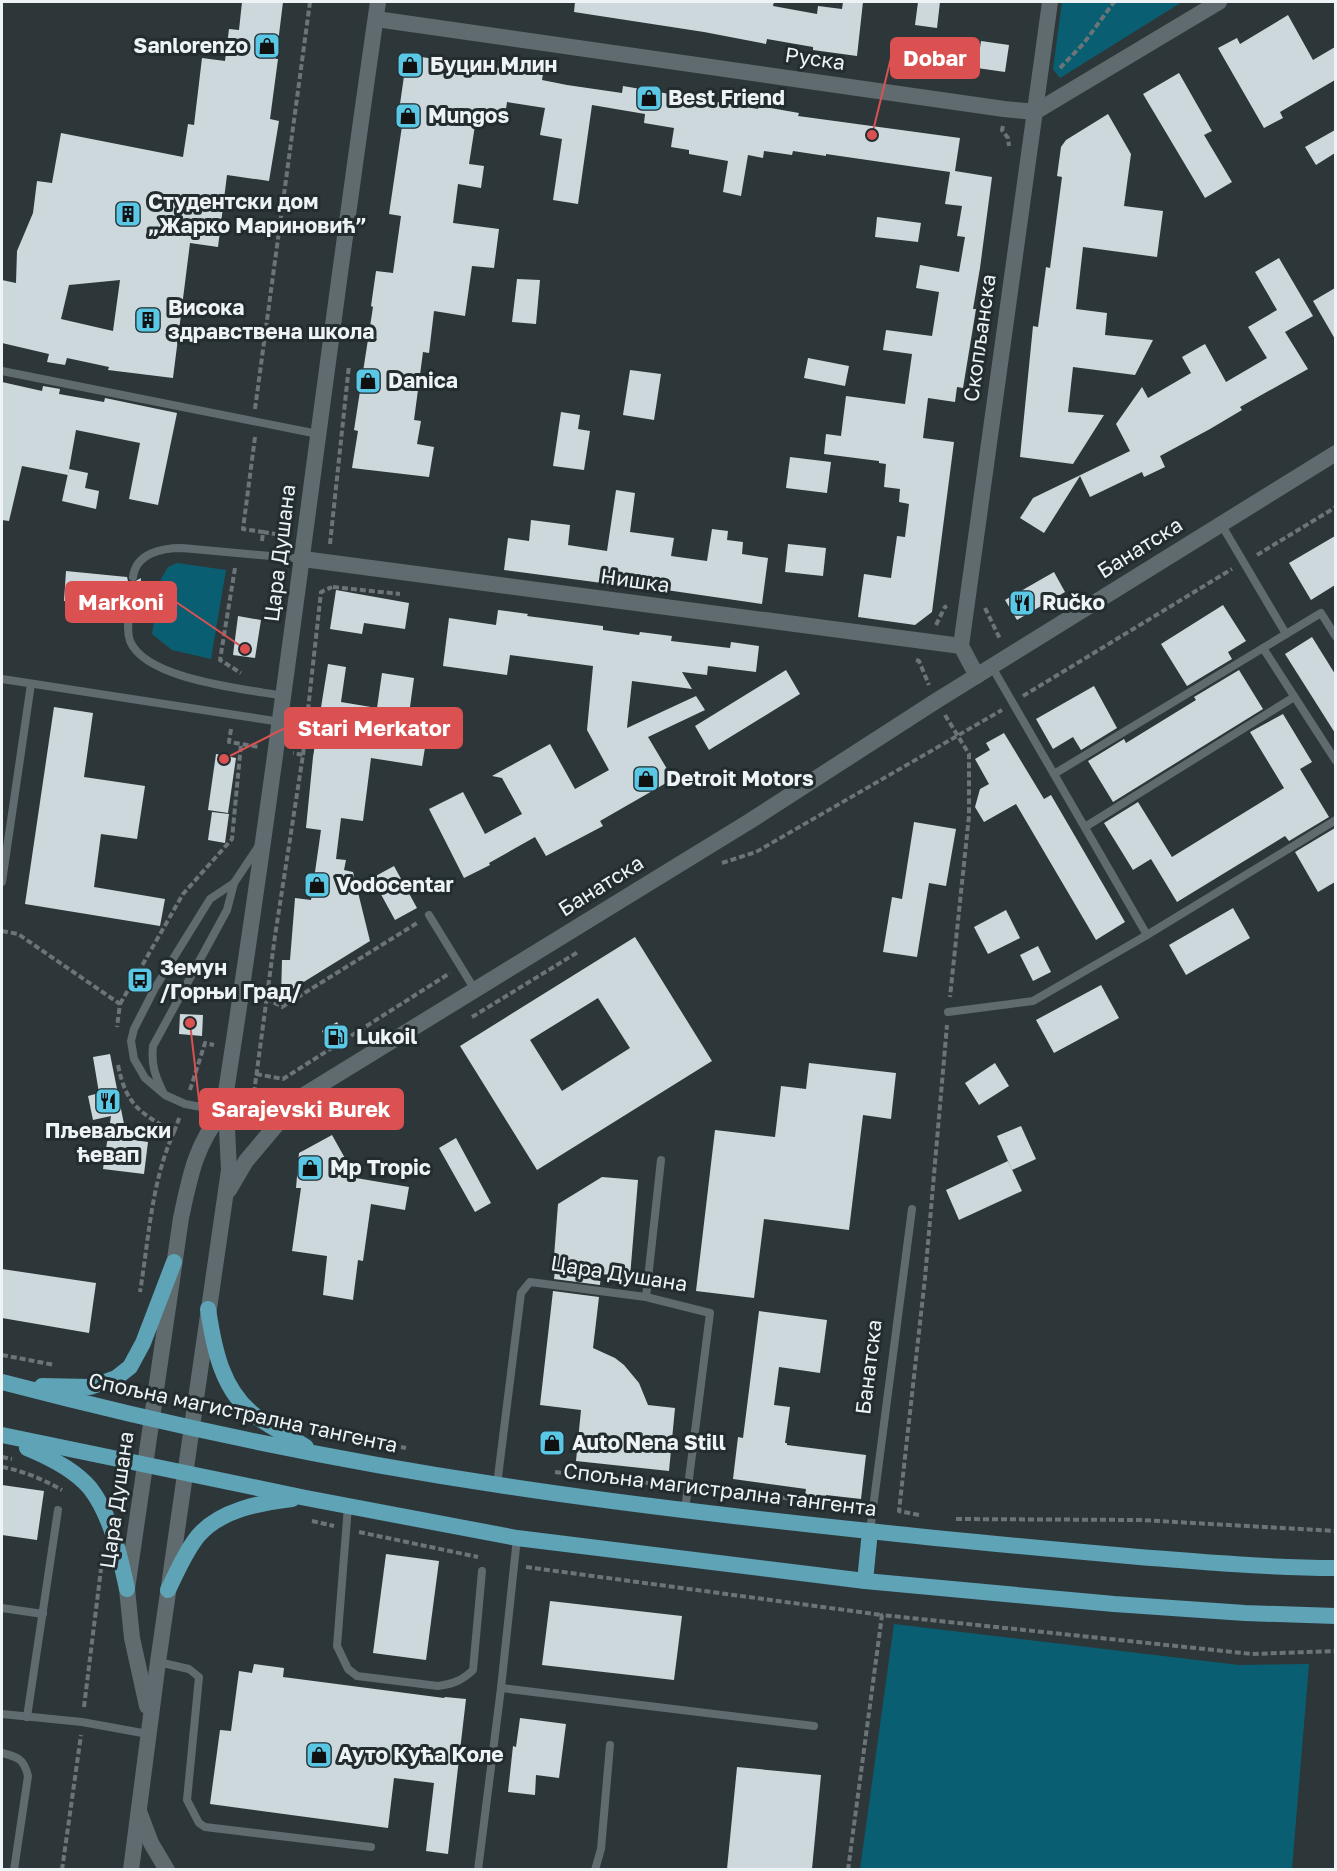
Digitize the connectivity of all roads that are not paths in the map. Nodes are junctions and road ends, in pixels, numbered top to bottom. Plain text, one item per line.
1 (378, 2) edge
2 (1050, 2) edge
3 (1219, 2) edge
4 (376, 19) junction
5 (1035, 112) junction
6 (2, 371) edge
7 (318, 434) junction
8 (1335, 453) edge
9 (1221, 524) junction
10 (303, 559) junction
11 (133, 577) dead end
12 (129, 614) dead end
13 (1286, 634) junction
14 (1335, 637) edge
15 (961, 646) junction
16 (1263, 648) junction
17 (992, 667) junction
18 (977, 676) junction
19 (2, 679) edge
20 (31, 684) junction
21 (284, 696) junction
22 (1294, 697) junction
23 (281, 722) junction
24 (1335, 761) edge
25 (1054, 774) junction
26 (1335, 820) edge
27 (1084, 827) junction
28 (265, 837) junction
29 (2, 882) edge
30 (234, 883) junction
31 (429, 915) road end
32 (1147, 935) junction
33 (475, 990) junction
34 (948, 1012) road end
35 (165, 1095) junction
36 (299, 1098) junction
37 (223, 1111) junction
38 (661, 1160) dead end
39 (224, 1201) junction
40 (912, 1209) dead end
41 (174, 1262) junction
42 (646, 1297) junction
43 (208, 1309) junction
44 (2, 1382) edge
45 (151, 1420) junction
46 (192, 1428) junction
47 (2, 1436) edge
48 (317, 1454) junction
49 (145, 1465) junction
50 (185, 1473) junction
51 (497, 1485) junction
52 (306, 1498) junction
53 (348, 1506) junction
54 (58, 1510) dead end
55 (686, 1510) junction
56 (870, 1531) junction
57 (517, 1538) junction
58 (1335, 1568) edge
59 (482, 1571) dead end
60 (865, 1581) junction
61 (127, 1589) junction
62 (168, 1590) junction
63 (2, 1608) edge
64 (43, 1614) junction
65 (1335, 1616) edge
66 (158, 1662) junction
67 (501, 1688) junction
68 (2, 1714) edge
69 (27, 1717) junction
70 (814, 1726) dead end
71 (149, 1729) junction
72 (610, 1745) dead end
73 (2, 1752) edge
74 (138, 1811) junction
75 (370, 1847) dead end
76 (14, 1869) edge
77 (131, 1869) edge
78 (167, 1869) edge
79 (478, 1869) edge
80 (595, 1869) edge

1 - 4 street, Цара Душана
2 - 5 street, Скопљанска
3 - 5 street
4 - 5 street, Руска
4 - 7 street, Цара Душана
5 - 15 street, Скопљанска
6 - 7 lane
7 - 10 street, Цара Душана
8 - 9 street, Банатска
9 - 13 lane
9 - 17 street, Банатска
10 - 11 lane
10 - 15 street, Нишка
10 - 21 street, Цара Душана
12 - 21 lane
13 - 14 lane
13 - 16 lane
15 - 18 street
16 - 22 lane
16 - 25 lane
17 - 18 street, Банатска
17 - 25 lane
18 - 33 street, Банатска
19 - 20 lane
20 - 23 lane
20 - 29 lane
21 - 23 street, Цара Душана
22 - 24 lane
22 - 27 lane
23 - 28 street, Цара Душана
25 - 27 lane
26 - 32 lane
27 - 32 lane
28 - 30 lane
28 - 37 street, Цара Душана
30 - 35 lane
30 - 35 lane
31 - 33 lane
32 - 34 lane
33 - 36 street, Банатска
35 - 37 lane
36 - 37 street, Банатска
36 - 39 street
37 - 39 street, Цара Душана
37 - 41 street, Цара Душана
38 - 42 lane
39 - 43 street, Цара Душана
40 - 56 lane, Банатска
41 - 44 main road
41 - 45 street, Цара Душана
42 - 51 lane, Цара Душана
42 - 55 lane, Цара Душана
43 - 46 street, Цара Душана
43 - 48 main road
44 - 45 main road, Спољна магистрална тангента
45 - 46 main road, Спољна магистрална тангента
45 - 49 street, Цара Душана
46 - 48 main road, Спољна магистрална тангента
46 - 50 street, Цара Душана
47 - 49 main road
47 - 61 main road
48 - 51 main road, Спољна магистрална тангента
49 - 50 main road
49 - 61 street, Цара Душана
50 - 52 main road
50 - 62 street, Цара Душана
51 - 55 main road, Спољна магистрална тангента
52 - 53 main road
52 - 62 main road
53 - 57 main road
53 - 59 lane
54 - 64 lane
55 - 56 main road, Спољна магистрална тангента
56 - 58 main road, Спољна магистрална тангента
56 - 60 main road
57 - 60 main road
57 - 67 lane
60 - 65 main road
61 - 71 street, Цара Душана
62 - 66 street, Цара Душана
63 - 64 lane
64 - 69 lane
66 - 71 street, Цара Душана
66 - 75 lane
67 - 70 lane
67 - 79 lane
68 - 69 lane
69 - 71 lane
71 - 74 street, Цара Душана
72 - 80 lane
73 - 76 lane
74 - 77 street, Цара Душана
74 - 78 street

